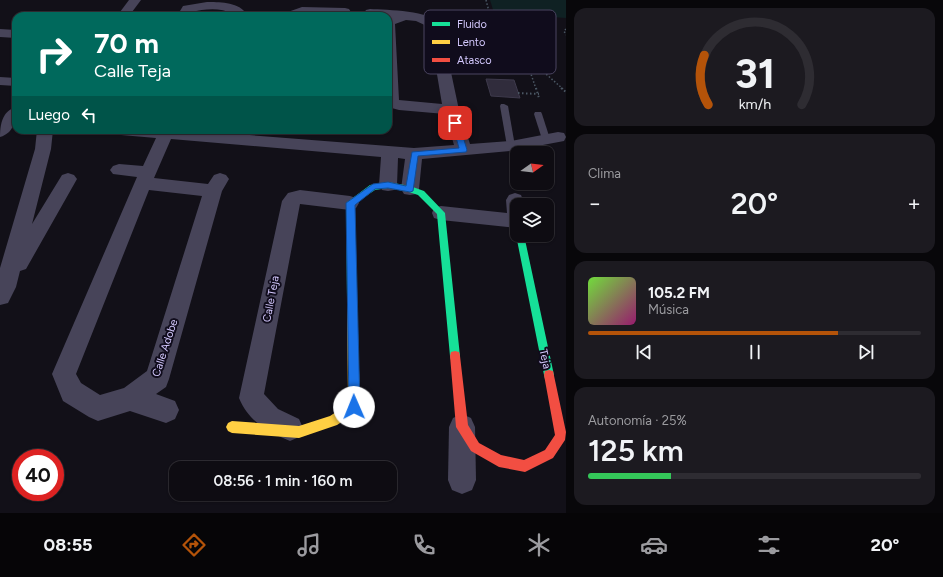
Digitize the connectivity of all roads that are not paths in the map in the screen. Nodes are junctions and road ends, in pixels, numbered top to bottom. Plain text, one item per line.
1 (135, 0) edge
2 (182, 4) dead end
3 (214, 6) junction
4 (240, 10) edge
5 (318, 11) joint
6 (126, 12) edge
7 (185, 12) edge
8 (290, 12) edge
9 (346, 12) dead end
10 (392, 15) edge
11 (411, 16) junction
12 (424, 19) edge
13 (392, 20) edge
14 (0, 33) edge
15 (12, 34) edge
16 (445, 74) edge
17 (0, 81) edge
18 (12, 82) edge
19 (392, 103) edge
20 (504, 106) dead end
21 (451, 110) junction
22 (538, 114) dead end
23 (12, 117) edge
24 (0, 132) edge
25 (45, 134) edge
26 (166, 134) joint
27 (214, 134) edge
28 (237, 134) edge
29 (559, 138) edge
30 (510, 146) edge
31 (511, 146) joint
32 (464, 150) junction
33 (390, 152) junction
34 (414, 154) junction
35 (119, 170) dead end
36 (145, 178) junction
37 (68, 179) dead end
38 (388, 185) junction
39 (410, 189) junction
40 (350, 203) junction
41 (441, 213) junction
42 (510, 220) edge
43 (521, 242) edge
44 (2, 292) edge
45 (130, 399) junction
46 (166, 410) dead end
47 (232, 427) dead end
48 (462, 427) junction
49 (299, 432) junction
50 (462, 480) dead end

1 - 6 street
2 - 3 street
3 - 4 street
3 - 7 street
5 - 8 street
5 - 9 street
10 - 11 street
11 - 12 street
11 - 13 street
14 - 15 street
16 - 21 street
17 - 18 street
19 - 21 street
20 - 31 lane
21 - 32 street
22 - 29 lane
23 - 24 street
25 - 44 street
26 - 27 street
26 - 36 street, Calle Adobe
27 - 28 street
28 - 33 street
29 - 31 street
30 - 32 street
32 - 34 street
33 - 34 street
33 - 38 street
34 - 39 street
35 - 36 street
36 - 45 street, Calle Adobe
36 - 45 street, Calle Adobe
37 - 44 street
38 - 39 street
38 - 40 street
39 - 41 street
40 - 49 street
40 - 49 street, Calle Teja
41 - 42 street
41 - 48 street
43 - 48 street, Teja
45 - 46 street
47 - 49 street
48 - 50 street

